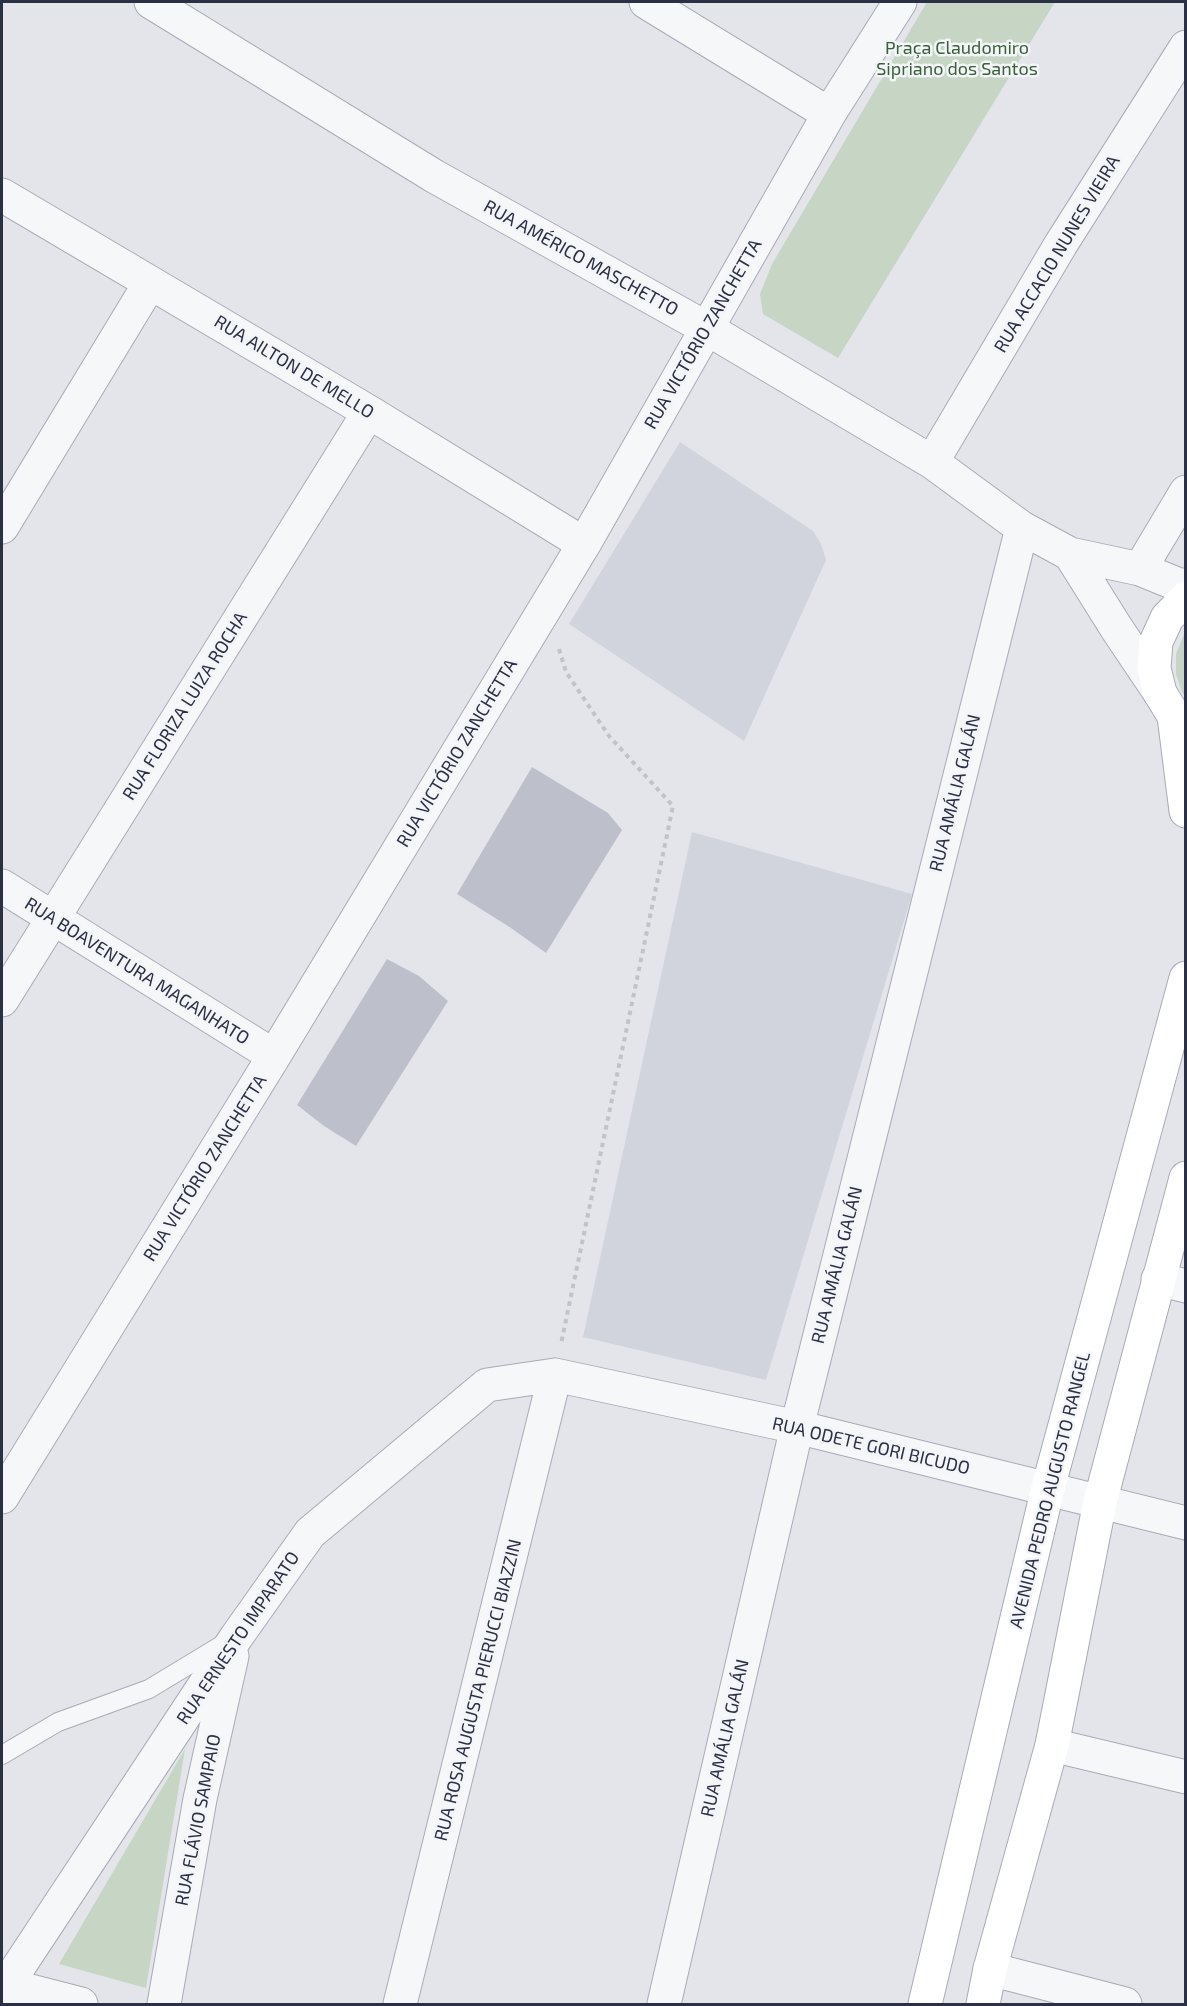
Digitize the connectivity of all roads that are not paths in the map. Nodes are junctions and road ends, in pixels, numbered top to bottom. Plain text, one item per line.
1 (151, 2) edge
2 (646, 2) edge
3 (900, 2) edge
4 (1185, 47) edge
5 (829, 114) junction
6 (2, 195) edge
7 (150, 283) junction
8 (706, 328) junction
9 (369, 412) junction
10 (932, 462) junction
11 (1185, 492) edge
12 (2, 527) edge
13 (1022, 528) junction
14 (584, 543) junction
15 (1070, 554) junction
16 (1140, 568) junction
17 (1185, 585) edge
18 (1185, 598) edge
19 (1173, 712) edge
20 (1185, 811) edge
21 (2, 886) edge
22 (52, 918) junction
23 (1185, 978) edge
24 (2, 1000) edge
25 (273, 1056) junction
26 (1185, 1178) edge
27 (1172, 1282) edge
28 (555, 1375) junction
29 (797, 1427) junction
30 (1048, 1488) junction
31 (2, 1497) edge
32 (1100, 1502) junction
33 (1185, 1523) edge
34 (237, 1636) junction
35 (1052, 1745) junction
36 (2, 1755) edge
37 (1185, 1777) edge
38 (990, 1969) junction
39 (4, 1989) edge
40 (81, 2004) edge
41 (164, 2004) edge
42 (400, 2004) edge
43 (664, 2004) edge
44 (925, 2004) edge
45 (982, 2004) edge
46 (1125, 2004) edge

1 - 8 street, RUA AMÉRICO MASCHETTO
2 - 5 street
3 - 5 street, RUA VICTÓRIO ZANCHETTA
4 - 10 street, RUA ACCACIO NUNES VIEIRA
5 - 8 street, RUA VICTÓRIO ZANCHETTA
6 - 7 street, RUA AILTON DE MELLO
7 - 9 street, RUA AILTON DE MELLO
7 - 12 street
8 - 10 street, RUA AMÉRICO MASCHETTO
8 - 14 street, RUA VICTÓRIO ZANCHETTA
9 - 14 street, RUA AILTON DE MELLO
9 - 22 street, RUA FLORIZA LUIZA ROCHA
10 - 13 street, RUA AMÉRICO MASCHETTO
11 - 16 street
13 - 15 street, RUA AMÉRICO MASCHETTO
13 - 29 street, RUA AMÁLIA GALÁN
14 - 25 street, RUA VICTÓRIO ZANCHETTA
15 - 16 street, RUA AMÉRICO MASCHETTO
15 - 19 street, RUA AMÉRICO MASCHETTO
16 - 17 street, RUA AMÉRICO MASCHETTO
18 - 19 street
19 - 20 street
21 - 22 street, RUA BOAVENTURA MAGANHATO
22 - 24 street, RUA FLORIZA LUIZA ROCHA
22 - 25 street, RUA BOAVENTURA MAGANHATO
23 - 30 street, AVENIDA PEDRO AUGUSTO RANGEL
25 - 31 street, RUA VICTÓRIO ZANCHETTA
26 - 27 street
27 - 32 street
28 - 29 street, RUA ODETE GORI BICUDO
28 - 34 street, RUA ERNESTO IMPARATO
28 - 42 street, RUA ROSA AUGUSTA PIERUCCI BIAZZIN
29 - 30 street, RUA ODETE GORI BICUDO
29 - 43 street, RUA AMÁLIA GALÁN
30 - 32 street, RUA ODETE GORI BICUDO
30 - 44 street, AVENIDA PEDRO AUGUSTO RANGEL
32 - 33 street, RUA ODETE GORI BICUDO
32 - 35 street
34 - 36 lane
34 - 39 street, RUA ERNESTO IMPARATO
34 - 41 street, RUA FLÁVIO SAMPAIO
35 - 37 street
35 - 38 street
38 - 45 street
38 - 46 street
39 - 40 street

